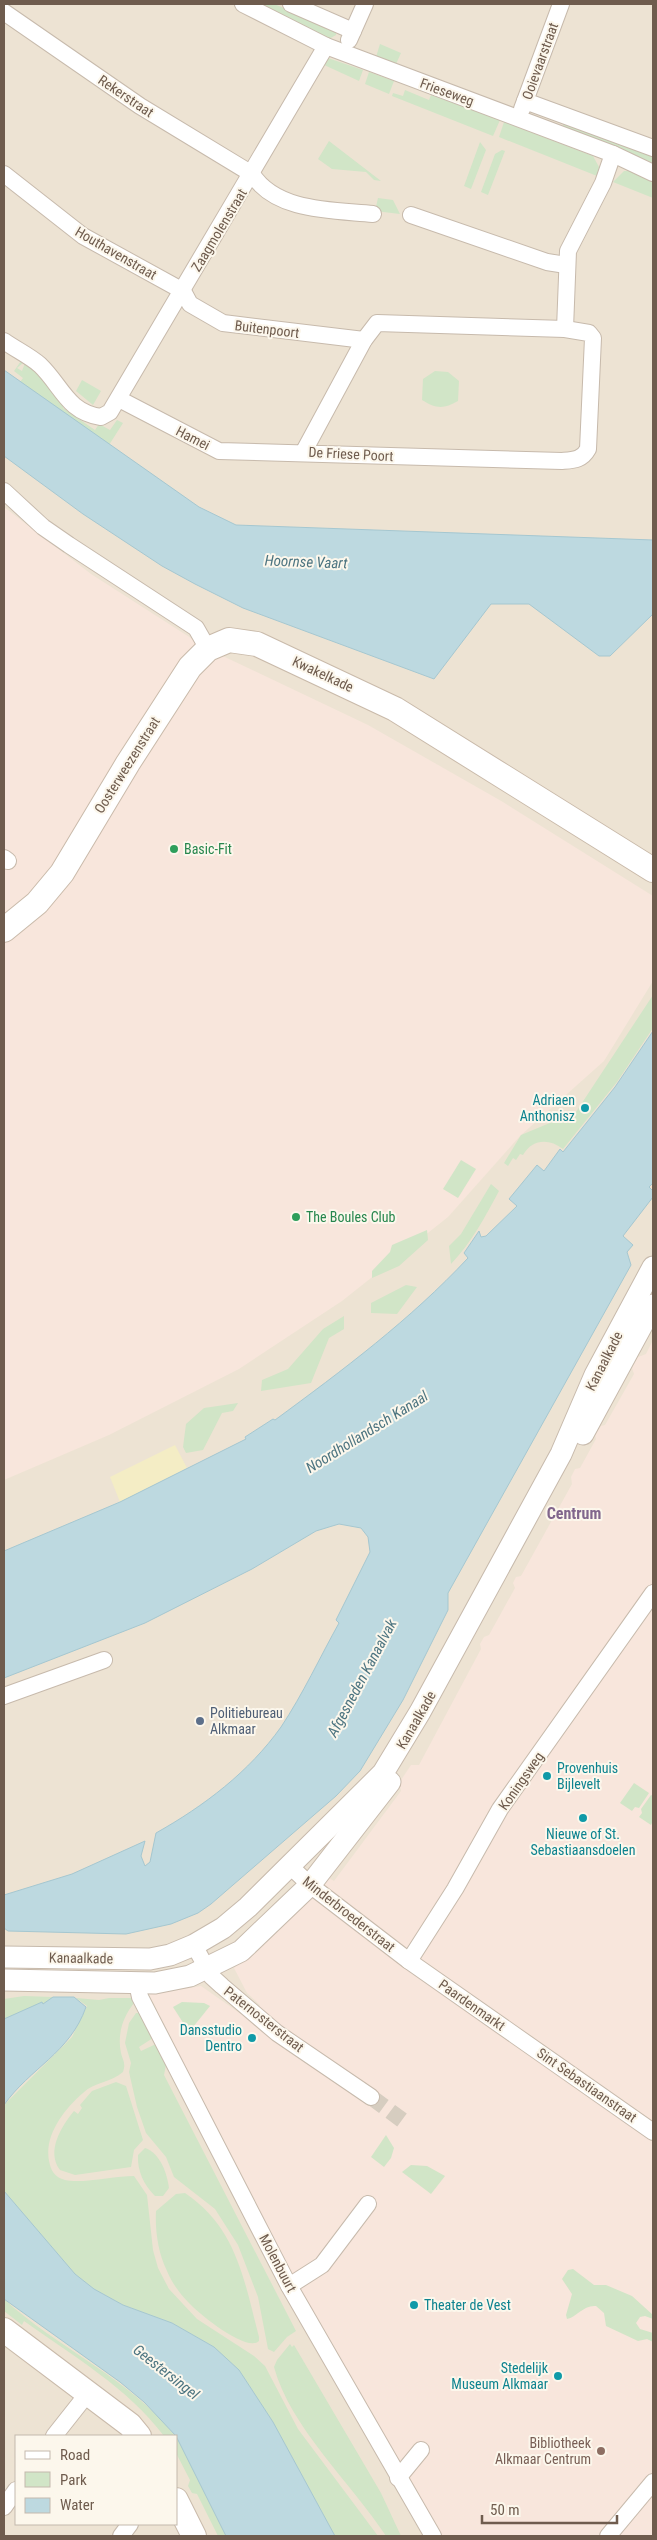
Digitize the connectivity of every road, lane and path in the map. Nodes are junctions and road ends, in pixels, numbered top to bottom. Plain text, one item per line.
1 (243, 4) edge
2 (291, 4) edge
3 (365, 4) edge
4 (562, 4) edge
5 (4, 12) edge
6 (353, 31) junction
7 (326, 46) junction
8 (343, 53) junction
9 (525, 101) junction
10 (520, 119) junction
11 (653, 148) edge
12 (613, 154) junction
13 (653, 173) edge
14 (4, 174) edge
15 (252, 174) junction
16 (373, 214) dead end
17 (411, 214) dead end
18 (566, 265) junction
19 (183, 291) junction
20 (565, 329) junction
21 (364, 340) junction
22 (4, 341) edge
23 (114, 406) junction
24 (302, 453) junction
25 (4, 491) edge
26 (208, 649) junction
27 (653, 870) edge
28 (4, 930) edge
29 (653, 1267) edge
30 (653, 1304) edge
31 (653, 1593) edge
32 (104, 1660) dead end
33 (4, 1696) edge
34 (290, 1866) junction
35 (310, 1885) junction
36 (194, 1945) junction
37 (4, 1957) edge
38 (409, 1961) junction
39 (207, 1969) junction
40 (4, 1980) edge
41 (137, 1984) junction
42 (519, 2039) joint
43 (371, 2097) tunnel mouth
44 (653, 2132) edge
45 (368, 2204) dead end
46 (289, 2286) junction
47 (4, 2330) edge
48 (88, 2393) junction
49 (55, 2435) edge
50 (138, 2435) edge
51 (422, 2450) dead end
52 (398, 2478) junction
53 (653, 2482) edge
54 (15, 2491) edge
55 (178, 2504) edge
56 (4, 2507) edge
57 (129, 2525) edge
58 (121, 2536) edge
59 (194, 2536) edge
60 (433, 2536) edge
61 (608, 2536) edge

1 - 7 street, Frieseweg
2 - 6 street
3 - 6 street
4 - 9 street, Ooievaarstraat
5 - 15 street, Rekerstraat
6 - 8 street
7 - 8 street, Frieseweg
7 - 15 street, Zaagmolenstraat
8 - 10 street, Frieseweg
9 - 10 street, Ooievaarstraat
9 - 11 street
10 - 12 street, Frieseweg
12 - 13 street, Frieseweg
12 - 18 street
14 - 19 street, Houthavenstraat
15 - 16 street, Rekerstraat
15 - 19 street, Zaagmolenstraat
17 - 18 street
18 - 20 street
19 - 21 street, Buitenpoort
19 - 23 street, Zaagmolenstraat
20 - 21 street, De Friese Poort
20 - 24 street, De Friese Poort
21 - 24 street, De Friese Poort
22 - 23 street
23 - 24 street, Hamei
25 - 26 street
26 - 27 main road, Kwakelkade
26 - 28 main road, Oosterweezenstraat
29 - 34 street, Kanaalkade
30 - 35 street, Kanaalkade
31 - 38 street, Koningsweg
32 - 33 street
34 - 35 street, Minderbroederstraat
34 - 36 street, Kanaalkade
35 - 38 street, Minderbroederstraat
35 - 39 street, Kanaalkade
36 - 37 street, Kanaalkade
36 - 39 street, Paternosterstraat
38 - 42 street, Paardenmarkt
39 - 41 street, Kanaalkade
39 - 43 street, Paternosterstraat
40 - 41 street, Kanaalkade
41 - 46 street, Molenbuurt
42 - 44 street, Sint Sebastiaanstraat
45 - 46 street
46 - 52 street, Molenbuurt
47 - 48 main road
48 - 49 street
48 - 50 main road
51 - 52 street
52 - 60 street, Molenbuurt
53 - 61 street
54 - 56 street
55 - 59 main road
57 - 58 street

